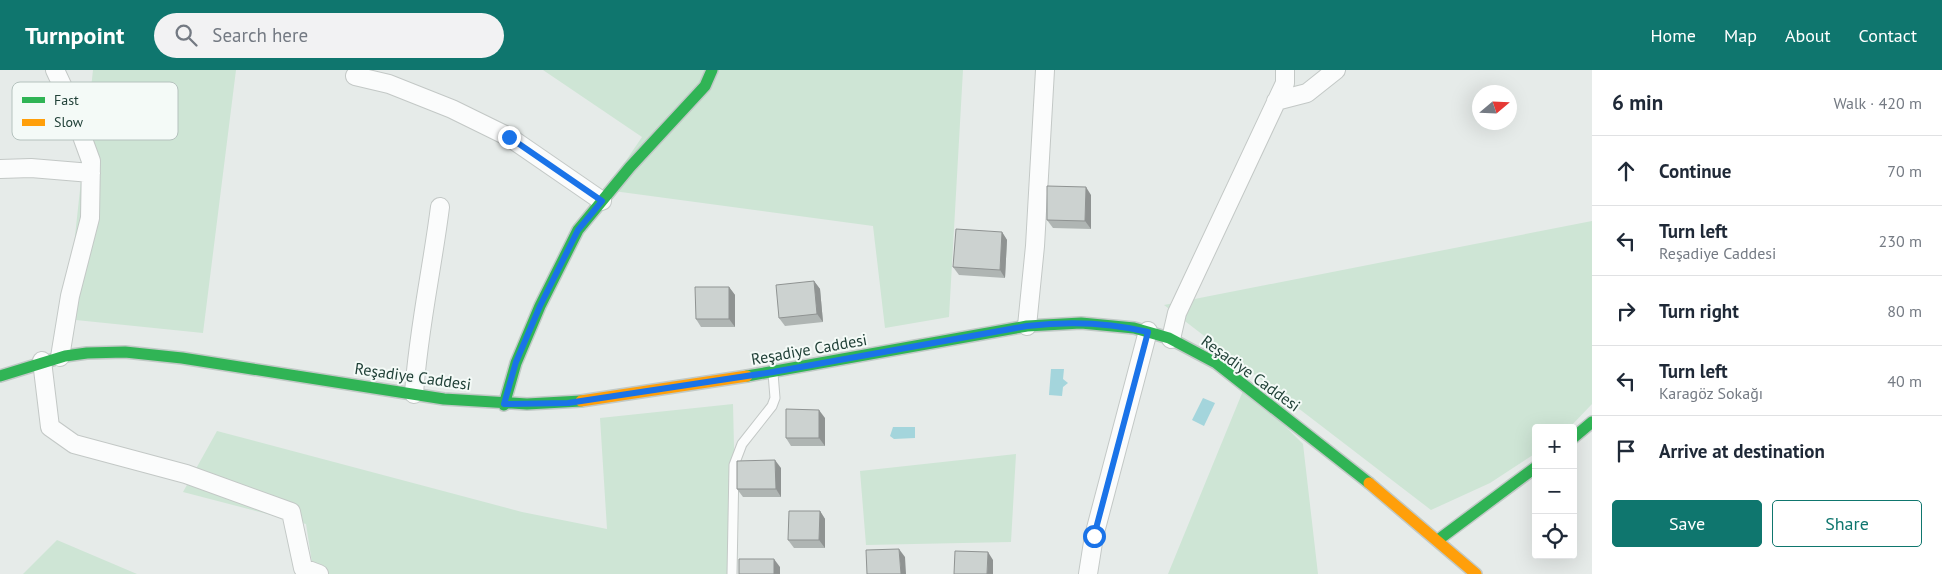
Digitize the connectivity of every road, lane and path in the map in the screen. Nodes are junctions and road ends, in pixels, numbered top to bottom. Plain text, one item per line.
1 (55, 70) edge
2 (712, 70) edge
3 (1045, 70) edge
4 (1285, 70) edge
5 (1336, 70) edge
6 (355, 76) dead end
7 (61, 82) edge
8 (1276, 101) junction
9 (83, 140) edge
10 (0, 169) edge
11 (91, 173) junction
12 (602, 201) junction
13 (440, 207) dead end
14 (1027, 326) junction
15 (1148, 332) junction
16 (1171, 338) junction
17 (60, 357) junction
18 (42, 362) junction
19 (773, 372) junction
20 (0, 376) edge
21 (414, 394) junction
22 (504, 404) junction
23 (1592, 422) edge
24 (1577, 435) edge
25 (1533, 469) edge
26 (1438, 540) junction
27 (320, 574) edge
28 (732, 574) edge
29 (1088, 574) edge
30 (1476, 574) edge

1 - 7 street
2 - 12 street
3 - 14 street
4 - 8 street
5 - 8 street
6 - 12 street
8 - 16 street
9 - 11 street
10 - 11 street
11 - 17 street
12 - 22 street
13 - 21 street
14 - 15 street, Reşadiye Caddesi
14 - 19 street, Reşadiye Caddesi
15 - 16 street, Reşadiye Caddesi
15 - 29 street
16 - 26 street, Reşadiye Caddesi
17 - 18 street, Reşadiye Caddesi
17 - 21 street, Reşadiye Caddesi
18 - 20 street, Reşadiye Caddesi
18 - 27 street
19 - 22 street, Reşadiye Caddesi
19 - 28 lane
21 - 22 street, Reşadiye Caddesi
23 - 24 street
25 - 26 street
26 - 30 street, Reşadiye Caddesi

